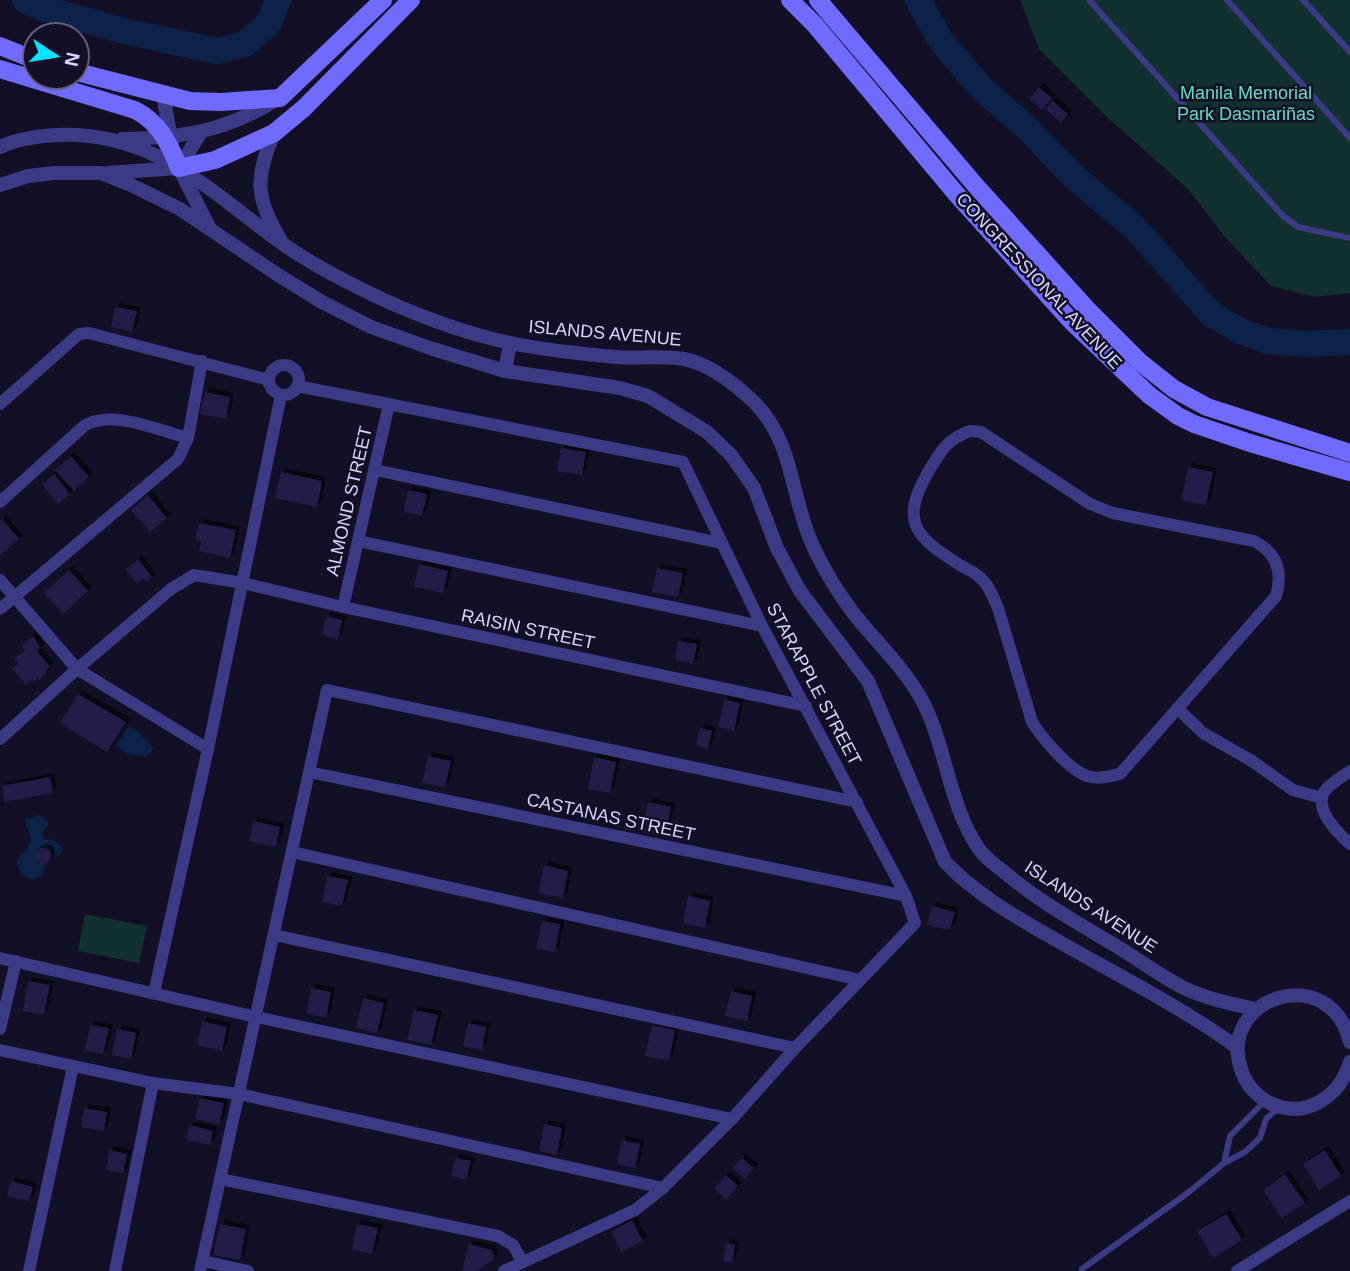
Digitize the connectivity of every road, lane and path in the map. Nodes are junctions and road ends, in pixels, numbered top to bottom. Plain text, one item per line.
1 (383, 0) edge
2 (411, 0) edge
3 (790, 0) edge
4 (818, 0) edge
5 (1090, 0) edge
6 (1227, 0) edge
7 (1303, 0) edge
8 (0, 46) edge
9 (1350, 52) edge
10 (21, 54) edge
11 (0, 69) edge
12 (91, 76) edge
13 (163, 95) junction
14 (280, 98) junction
15 (201, 132) junction
16 (274, 133) junction
17 (167, 137) junction
18 (1350, 138) edge
19 (114, 139) junction
20 (0, 147) edge
21 (179, 167) junction
22 (101, 173) junction
23 (0, 185) edge
24 (209, 228) junction
25 (1350, 238) edge
26 (285, 246) junction
27 (510, 343) junction
28 (202, 361) junction
29 (505, 371) junction
30 (269, 380) junction
31 (297, 386) junction
32 (281, 395) junction
33 (0, 404) edge
34 (389, 404) junction
35 (188, 438) junction
36 (1350, 453) edge
37 (374, 470) junction
38 (1350, 472) edge
39 (0, 502) edge
40 (358, 541) junction
41 (721, 543) junction
42 (0, 580) edge
43 (243, 583) junction
44 (15, 596) junction
45 (343, 607) junction
46 (0, 609) edge
47 (762, 626) junction
48 (77, 669) junction
49 (806, 706) junction
50 (1179, 710) junction
51 (0, 739) edge
52 (208, 749) junction
53 (1350, 771) edge
54 (309, 772) junction
55 (1322, 798) junction
56 (857, 802) junction
57 (1350, 844) edge
58 (292, 852) junction
59 (906, 896) junction
60 (274, 935) junction
61 (0, 958) edge
62 (16, 961) junction
63 (860, 980) junction
64 (154, 993) junction
65 (1256, 1009) junction
66 (1345, 1016) edge
67 (256, 1017) junction
68 (0, 1029) edge
69 (1350, 1042) edge
70 (1237, 1046) junction
71 (795, 1048) junction
72 (0, 1050) edge
73 (1350, 1062) edge
74 (71, 1067) junction
75 (153, 1083) junction
76 (239, 1094) junction
77 (1265, 1101) junction
78 (1279, 1107) junction
79 (732, 1119) junction
80 (1224, 1163) junction
81 (220, 1179) junction
82 (663, 1188) junction
83 (1350, 1201) edge
84 (522, 1261) junction
85 (202, 1266) edge
86 (1082, 1269) dead end
87 (29, 1271) edge
88 (115, 1271) edge
89 (248, 1271) edge
90 (505, 1271) edge
91 (1237, 1271) edge

1 - 14 main road
2 - 16 main road
3 - 38 main road, CONGRESSIONAL AVENUE
4 - 36 main road, CONGRESSIONAL AVENUE
5 - 25 lane
6 - 18 lane
7 - 9 lane
8 - 10 main road
11 - 17 main road
12 - 13 main road
13 - 14 main road
13 - 17 street
14 - 15 street
15 - 17 street
15 - 21 street
16 - 21 main road
16 - 26 street
17 - 19 street
17 - 21 main road
19 - 20 street, ISLANDS AVENUE
19 - 21 street, ISLANDS AVENUE
21 - 22 street
21 - 24 street
21 - 26 street, ISLANDS AVENUE
22 - 23 street
22 - 24 street
24 - 29 street
26 - 27 street, ISLANDS AVENUE
27 - 29 street
27 - 65 street, ISLANDS AVENUE
28 - 30 street
28 - 33 street
28 - 35 street
29 - 70 street
30 - 31 street
30 - 32 street
31 - 32 street
31 - 34 street
32 - 43 street
34 - 37 street, ALMOND STREET
34 - 41 street, STARAPPLE STREET
35 - 39 street
35 - 44 street
37 - 40 street, ALMOND STREET
37 - 41 street
40 - 45 street, ALMOND STREET
40 - 47 street
41 - 47 street, STARAPPLE STREET
42 - 44 street
43 - 45 street, RAISIN STREET
43 - 48 street, RAISIN STREET
43 - 52 street
44 - 46 street
44 - 48 street
45 - 49 street, RAISIN STREET
47 - 49 street, STARAPPLE STREET
48 - 51 street, RAISIN STREET
48 - 52 street
49 - 56 street, STARAPPLE STREET
50 - 50 street
50 - 55 street
52 - 64 street
53 - 55 street
54 - 56 street
54 - 58 street
54 - 59 street, CASTANAS STREET
55 - 57 street
56 - 59 street, STARAPPLE STREET
58 - 60 street
58 - 63 street
59 - 63 street, STARAPPLE STREET
60 - 67 street
60 - 71 street
61 - 62 street
62 - 64 street
62 - 68 street
63 - 71 street
64 - 67 street
65 - 66 street
65 - 70 street
66 - 69 street
67 - 76 street
67 - 79 street
70 - 77 street
71 - 79 street
72 - 74 street
73 - 78 street
74 - 75 street
74 - 87 street
75 - 76 street
75 - 88 street
76 - 81 street
76 - 82 street
77 - 78 street
77 - 80 lane
78 - 80 lane
79 - 82 street
80 - 86 lane
81 - 84 street
81 - 85 street
82 - 84 street
83 - 91 street
84 - 90 street
85 - 89 street

